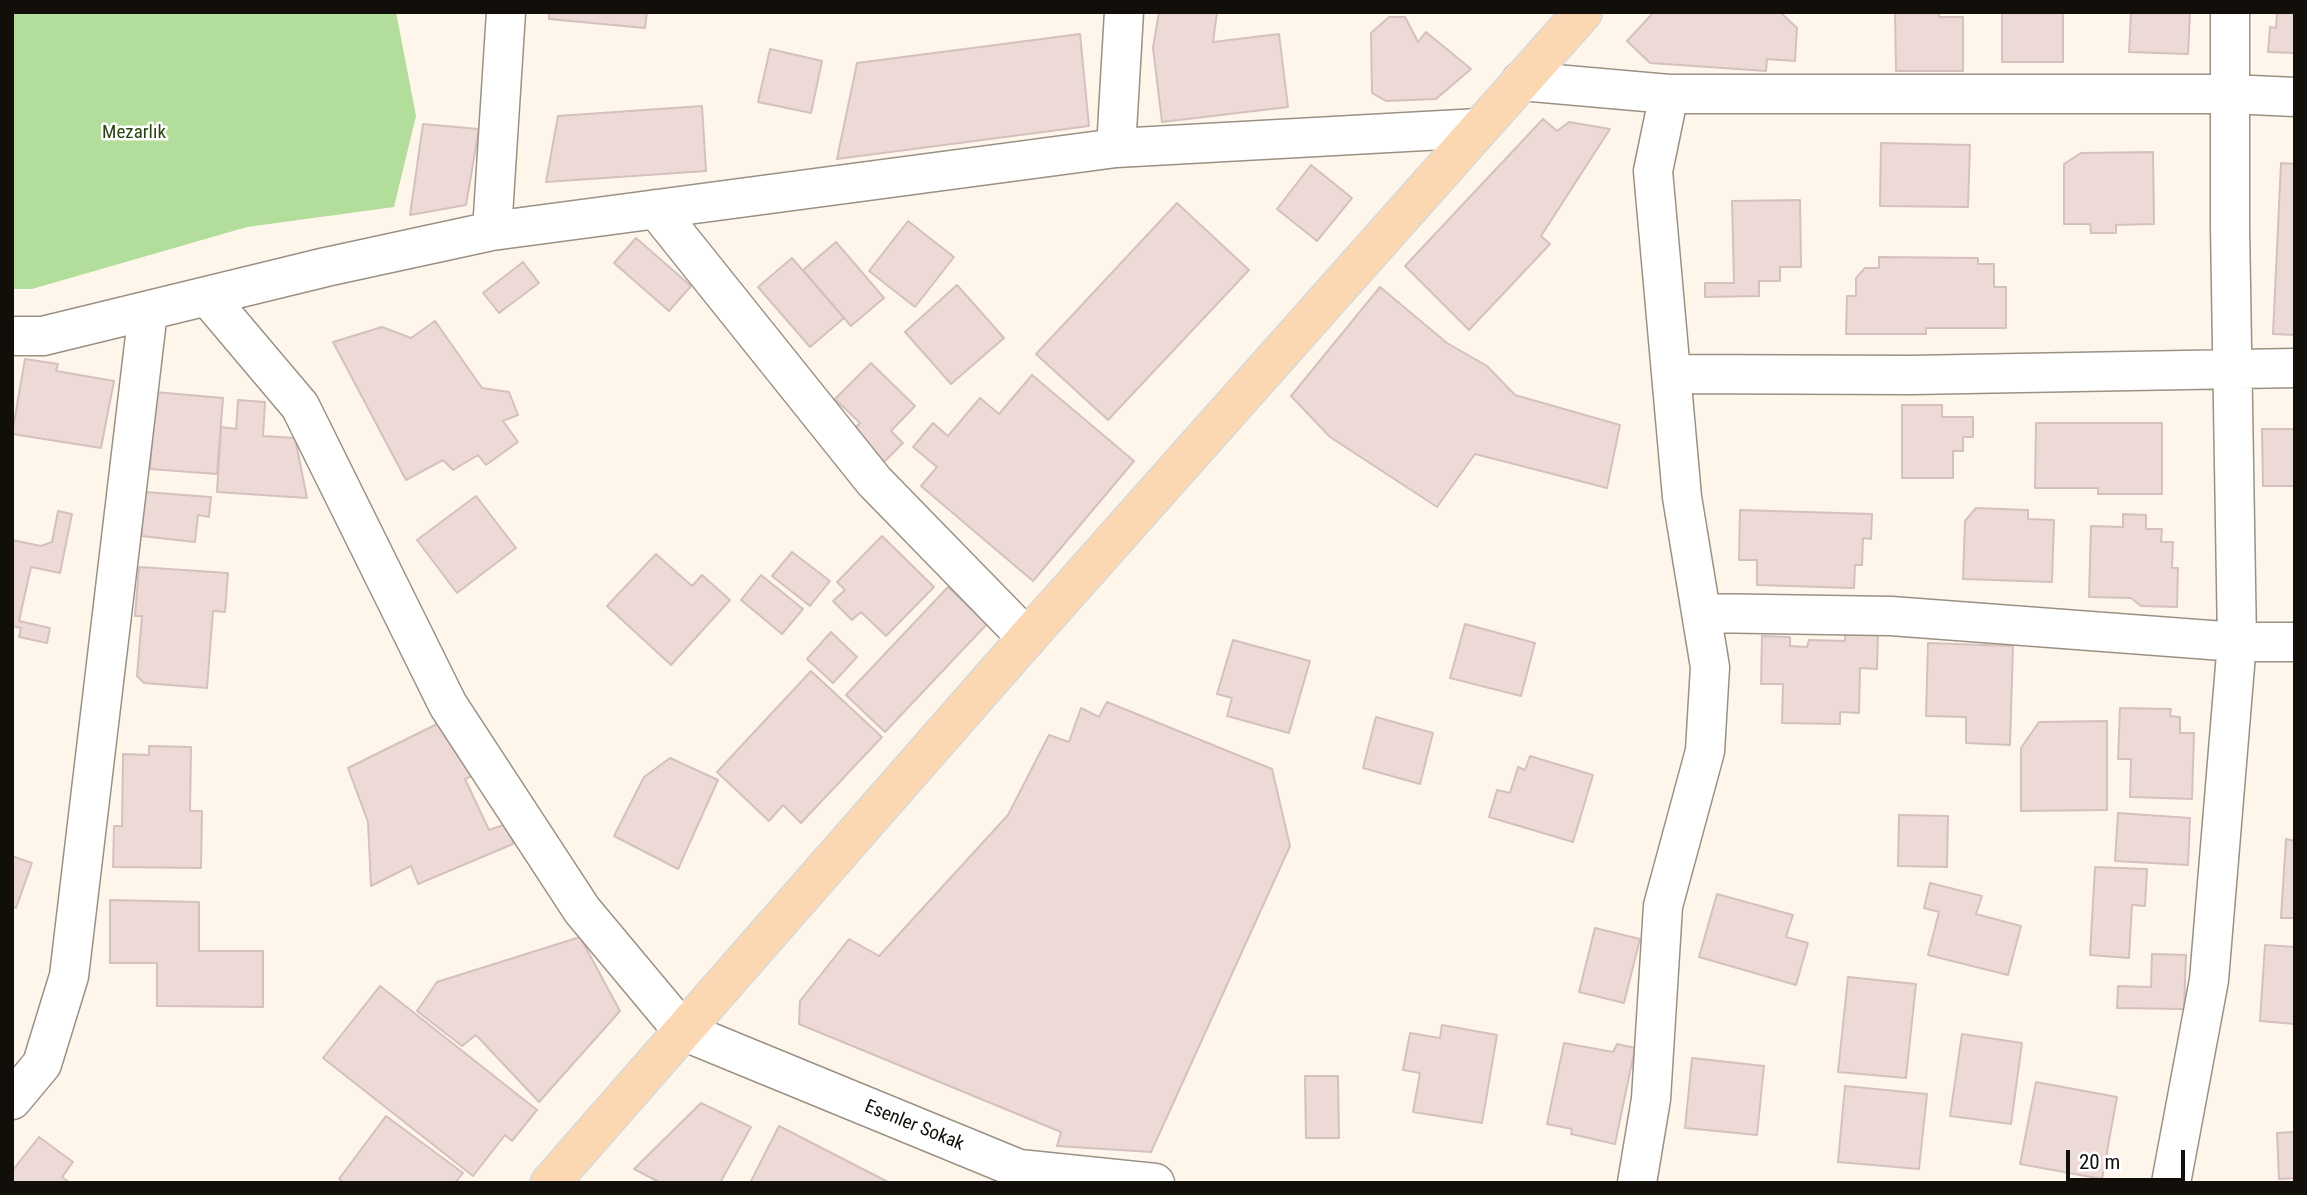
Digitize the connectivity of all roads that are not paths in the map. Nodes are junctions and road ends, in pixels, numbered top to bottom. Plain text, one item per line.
1 (506, 12) edge
2 (1124, 12) edge
3 (1583, 12) edge
4 (2230, 12) edge
5 (1521, 81) junction
6 (1669, 94) junction
7 (2230, 94) junction
8 (2295, 97) edge
9 (1479, 128) junction
10 (1115, 148) junction
11 (656, 209) junction
12 (492, 231) junction
13 (206, 296) junction
14 (148, 310) junction
15 (12, 336) edge
16 (2295, 368) edge
17 (2232, 370) junction
18 (1671, 374) junction
19 (1701, 613) junction
20 (1027, 638) junction
21 (2237, 642) junction
22 (2295, 642) edge
23 (683, 1031) junction
24 (12, 1100) edge
25 (550, 1183) edge
26 (1155, 1183) edge
27 (1637, 1183) edge
28 (2171, 1183) edge

1 - 12 street
2 - 10 street
3 - 5 main road
4 - 7 street
5 - 6 street
5 - 9 main road
6 - 7 street
6 - 18 street
7 - 8 street
7 - 17 street
9 - 10 street
9 - 20 main road
10 - 11 street
11 - 12 street
11 - 20 street
12 - 13 street
13 - 14 street
13 - 23 street
14 - 15 street
14 - 24 street
16 - 17 street
17 - 18 street
17 - 21 street
18 - 19 street
19 - 21 street
19 - 27 street
20 - 23 main road
21 - 22 street
21 - 28 street
23 - 25 main road
23 - 26 street, Esenler Sokak

